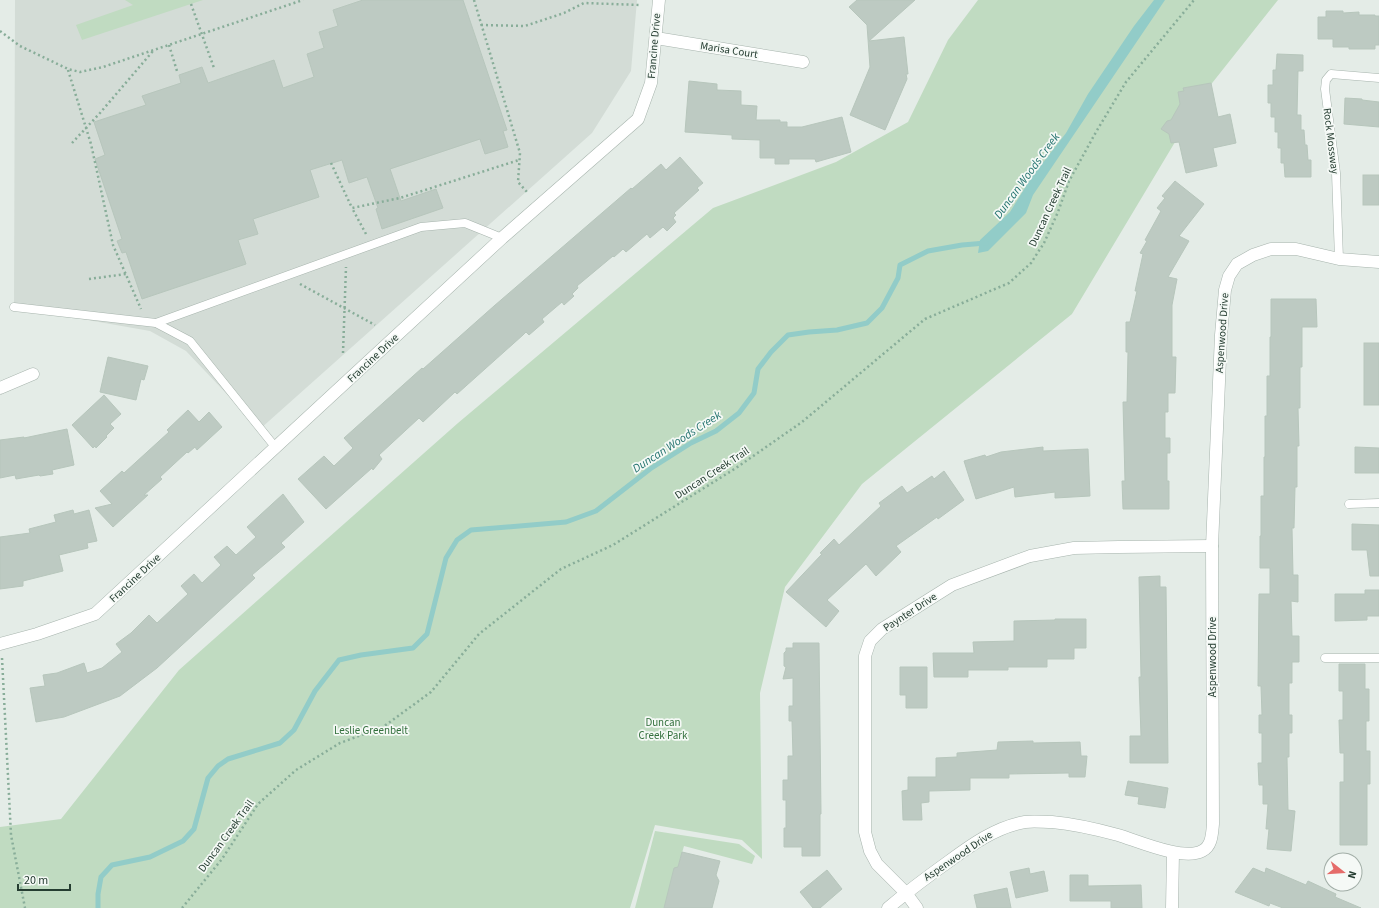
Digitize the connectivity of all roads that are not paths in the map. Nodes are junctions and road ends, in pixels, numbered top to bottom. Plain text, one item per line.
1 (659, 0) edge
2 (656, 38) junction
3 (803, 62) dead end
4 (1379, 78) edge
5 (502, 238) junction
6 (1338, 258) junction
7 (1379, 262) edge
8 (14, 307) dead end
9 (156, 323) junction
10 (33, 374) dead end
11 (0, 388) edge
12 (276, 448) junction
13 (1379, 503) edge
14 (1349, 504) dead end
15 (1212, 546) junction
16 (0, 644) edge
17 (1325, 658) dead end
18 (1379, 658) edge
19 (1173, 853) junction
20 (906, 893) junction
21 (888, 908) edge
22 (917, 908) edge
23 (1172, 908) edge

1 - 2 street, Francine Drive
2 - 3 street, Marisa Court
2 - 5 street, Francine Drive
4 - 6 lane, Rock Mossway
5 - 9 lane
5 - 12 street, Francine Drive
6 - 7 street, Aspenwood Drive
6 - 15 street, Aspenwood Drive
8 - 9 lane
9 - 12 lane
10 - 11 street
12 - 16 street, Francine Drive
13 - 14 lane
15 - 19 street, Aspenwood Drive
15 - 20 street, Paynter Drive
17 - 18 lane
19 - 20 street, Aspenwood Drive
19 - 23 street
20 - 21 street, Aspenwood Drive
20 - 22 street, Paynter Drive

